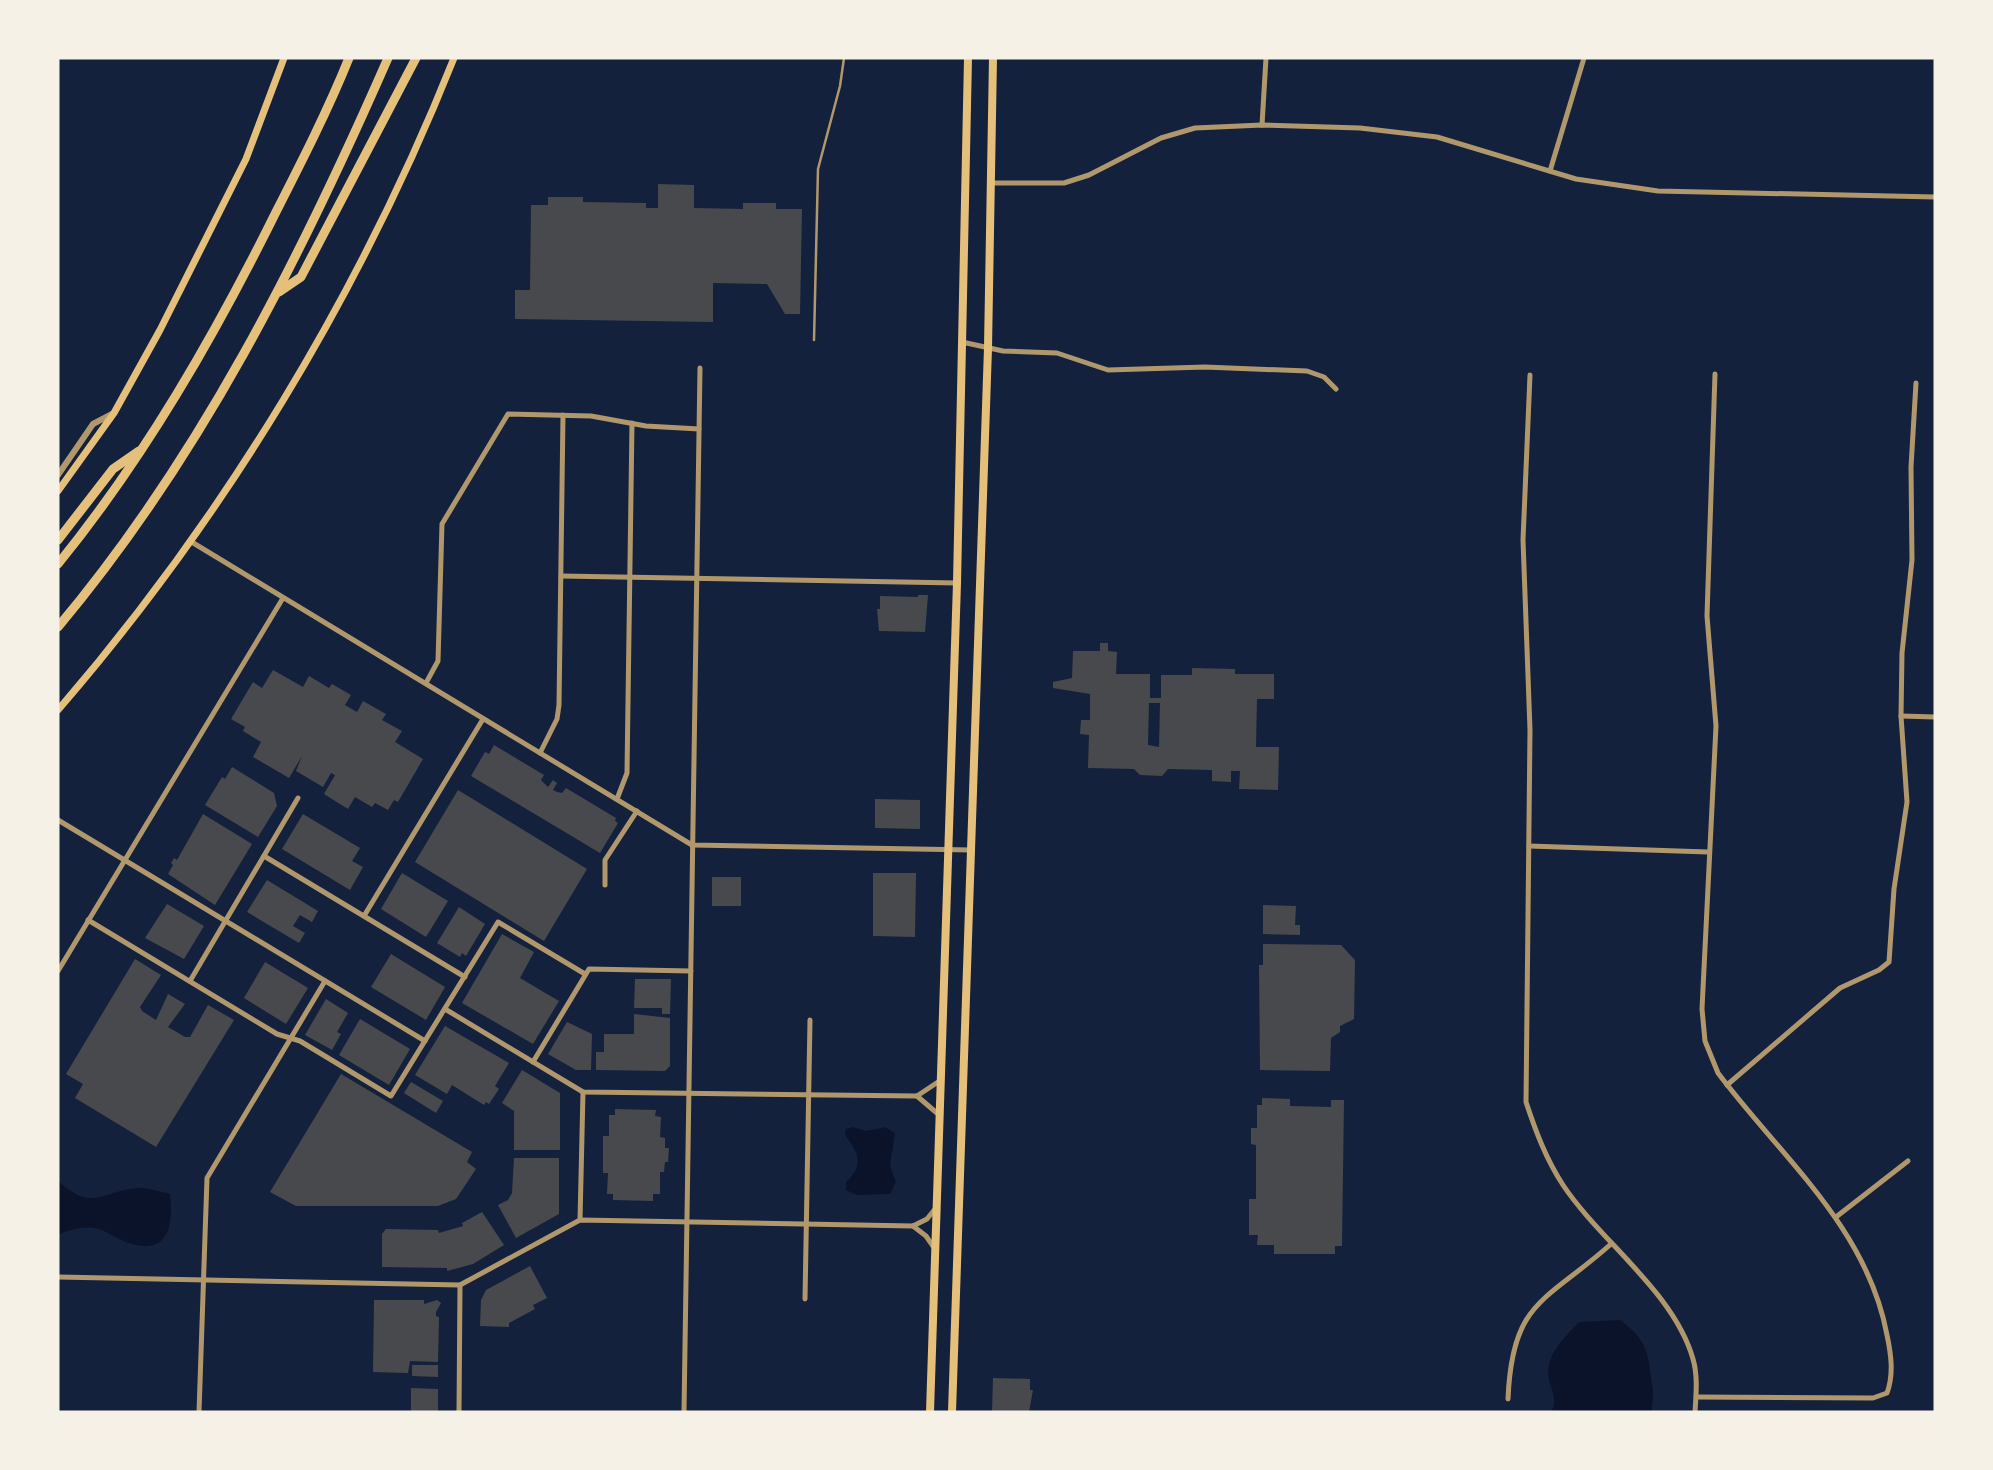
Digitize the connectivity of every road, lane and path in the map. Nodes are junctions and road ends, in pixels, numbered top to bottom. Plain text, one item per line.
1 (284, 58) edge
2 (341, 58) edge
3 (349, 58) edge
4 (388, 58) edge
5 (416, 58) edge
6 (454, 58) edge
7 (844, 58) edge
8 (968, 58) edge
9 (993, 58) edge
10 (1266, 58) edge
11 (1584, 58) edge
12 (342, 75) junction
13 (1262, 125) junction
14 (1550, 171) junction
15 (990, 183) junction
16 (1935, 197) edge
17 (278, 293) junction
18 (814, 340) dead end
19 (962, 342) junction
20 (988, 348) junction
21 (700, 368) dead end
22 (1715, 374) dead end
23 (1530, 375) dead end
24 (1916, 383) dead end
25 (1336, 389) dead end
26 (114, 413) junction
27 (563, 415) junction
28 (632, 423) junction
29 (699, 429) junction
30 (146, 446) junction
31 (58, 475) edge
32 (58, 491) edge
33 (58, 540) edge
34 (190, 541) junction
35 (58, 564) edge
36 (561, 576) junction
37 (630, 577) junction
38 (696, 579) junction
39 (957, 583) junction
40 (283, 598) junction
41 (58, 627) edge
42 (426, 683) junction
43 (58, 710) edge
44 (1901, 716) junction
45 (1935, 717) edge
46 (483, 719) junction
47 (540, 752) junction
48 (298, 798) dead end
49 (617, 799) junction
50 (637, 811) junction
51 (58, 820) edge
52 (692, 845) junction
53 (1529, 846) junction
54 (948, 849) junction
55 (972, 850) junction
56 (1708, 852) junction
57 (264, 856) junction
58 (125, 860) junction
59 (606, 885) dead end
60 (363, 916) junction
61 (88, 920) junction
62 (226, 921) junction
63 (58, 971) edge
64 (691, 971) junction
65 (585, 974) junction
66 (465, 977) junction
67 (190, 981) junction
68 (325, 981) junction
69 (445, 1009) junction
70 (810, 1020) dead end
71 (291, 1038) junction
72 (425, 1041) junction
73 (533, 1062) junction
74 (941, 1080) junction
75 (1727, 1085) junction
76 (583, 1092) junction
77 (689, 1093) junction
78 (809, 1094) junction
79 (917, 1096) junction
80 (940, 1117) junction
81 (1909, 1161) dead end
82 (937, 1207) junction
83 (1836, 1217) junction
84 (580, 1220) junction
85 (687, 1222) junction
86 (807, 1224) junction
87 (914, 1226) junction
88 (1611, 1244) junction
89 (935, 1250) junction
90 (58, 1277) edge
91 (203, 1279) junction
92 (460, 1285) junction
93 (805, 1299) dead end
94 (1696, 1397) junction
95 (1508, 1399) dead end
96 (199, 1412) edge
97 (459, 1412) edge
98 (684, 1412) edge
99 (930, 1412) edge
100 (952, 1412) edge
101 (1695, 1412) edge

1 - 26 main road
2 - 12 highway
3 - 12 highway
4 - 17 highway
5 - 17 highway
6 - 34 main road
7 - 18 lane
8 - 19 main road
9 - 15 main road
10 - 13 street
11 - 14 street
12 - 30 highway
13 - 14 street
13 - 15 street
14 - 16 street
15 - 20 main road
17 - 41 highway
19 - 20 street
19 - 39 main road
20 - 25 street
20 - 55 main road
21 - 29 street
22 - 56 street
23 - 53 street
24 - 44 street
26 - 31 street
26 - 32 main road
27 - 28 street
27 - 36 street
27 - 42 street
28 - 29 street
28 - 37 street
29 - 38 street
30 - 33 highway
30 - 35 highway
34 - 40 street
34 - 43 main road
36 - 37 street
36 - 47 street
37 - 38 street
37 - 49 street
38 - 39 street
38 - 52 street
39 - 54 main road
40 - 42 street
40 - 58 street
42 - 46 street
44 - 45 street
44 - 75 street
46 - 47 street
46 - 60 street
47 - 49 street
48 - 57 street
49 - 50 street
50 - 52 street
50 - 59 street
51 - 58 street
52 - 54 street
52 - 64 street
53 - 56 street
53 - 88 street
54 - 55 street
54 - 74 main road
55 - 100 main road
56 - 75 street
57 - 60 street
57 - 62 street
58 - 61 street
58 - 62 street
60 - 66 street
61 - 63 street
61 - 67 street
62 - 67 street
62 - 68 street
64 - 65 street
64 - 77 street
65 - 66 street
65 - 73 street
66 - 69 street
67 - 71 street
68 - 71 street
68 - 72 street
69 - 72 street
69 - 73 street
70 - 78 street
71 - 72 street
71 - 91 street
73 - 76 street
74 - 79 street
74 - 80 main road
75 - 83 street
76 - 77 street
76 - 84 street
77 - 78 street
77 - 85 street
78 - 79 street
78 - 86 street
79 - 80 street
80 - 82 main road
81 - 83 street
82 - 87 street
82 - 89 main road
83 - 94 street
84 - 85 street
84 - 92 street
85 - 86 street
85 - 98 street
86 - 87 street
86 - 93 street
87 - 89 street
88 - 94 street
88 - 95 street
89 - 99 main road
90 - 91 street
91 - 92 street
91 - 96 street
92 - 97 street
94 - 101 street

